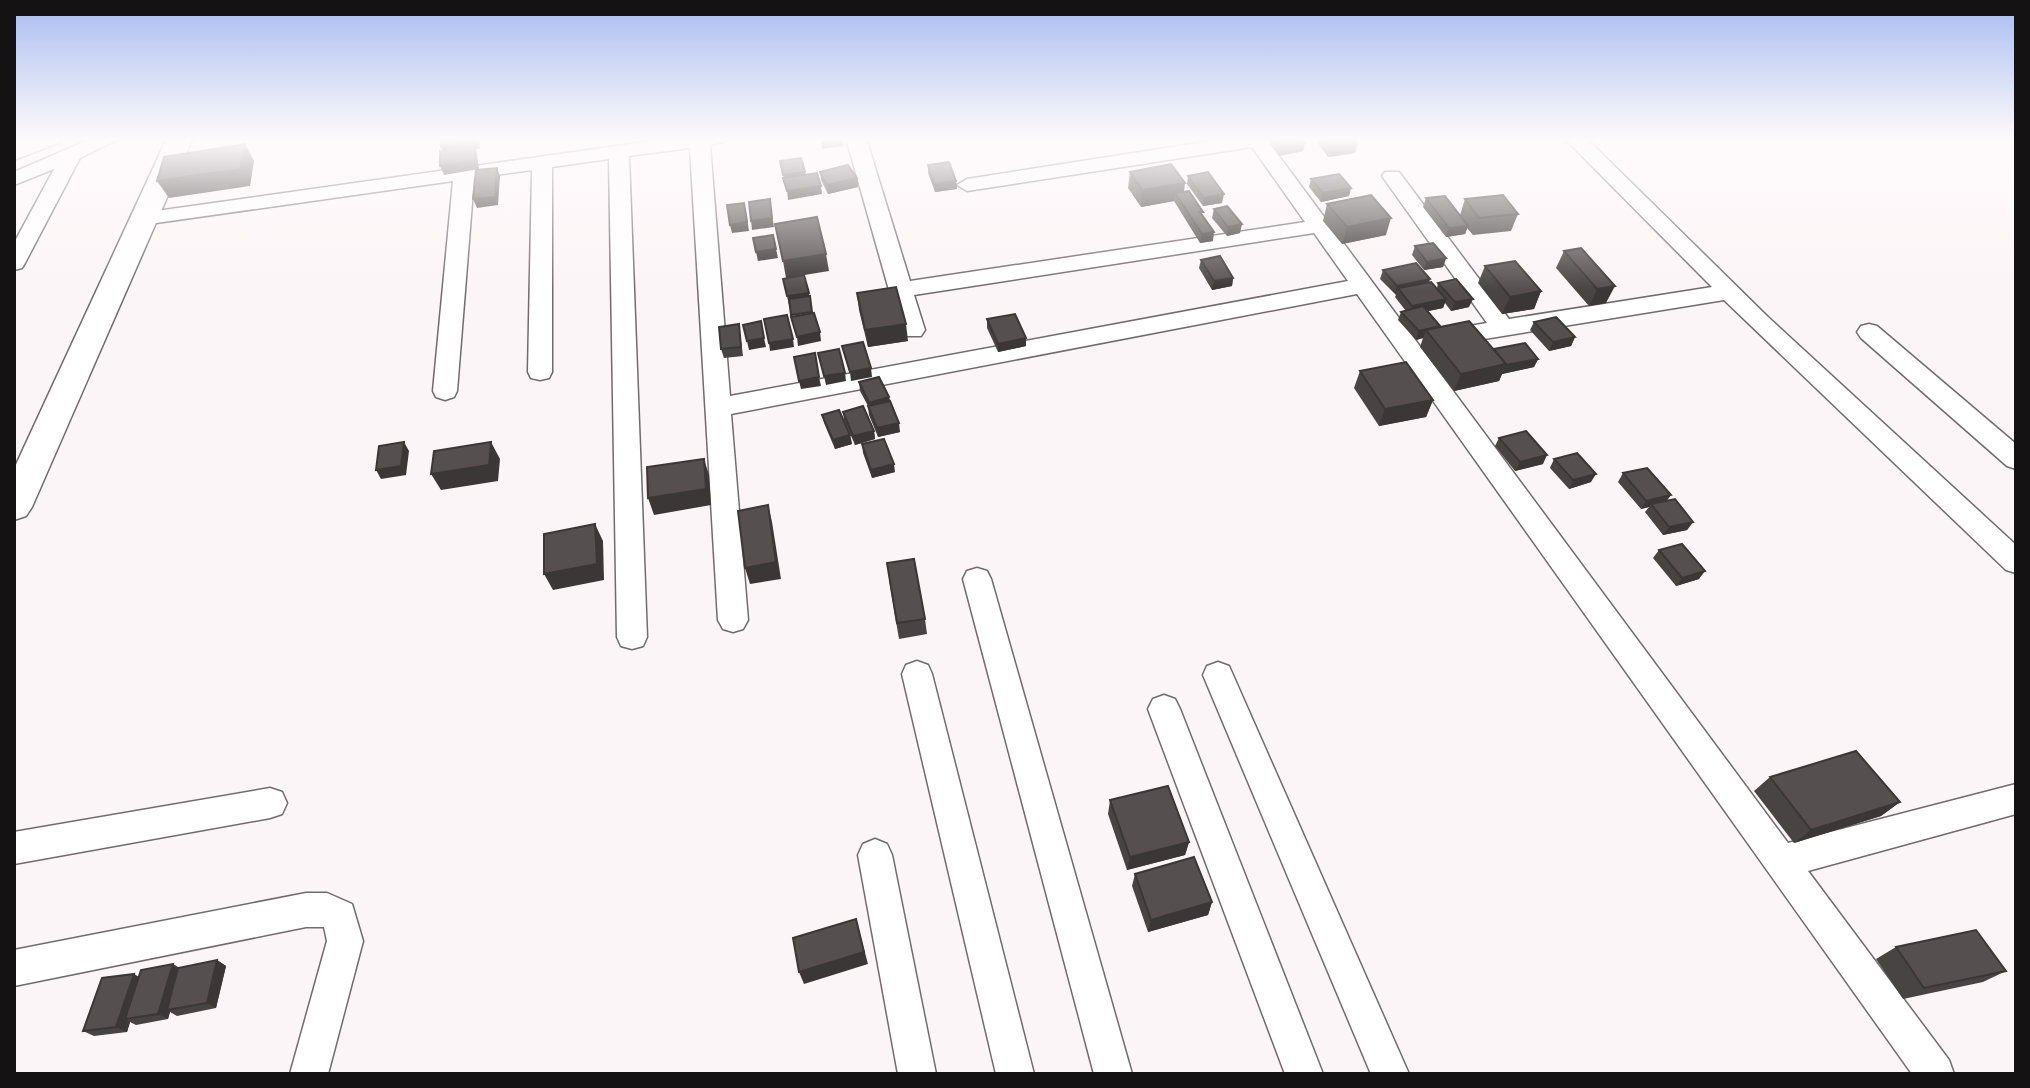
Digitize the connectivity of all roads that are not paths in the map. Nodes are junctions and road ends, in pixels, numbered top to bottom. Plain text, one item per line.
1 (54, 189) edge
2 (156, 189) edge
3 (363, 189) edge
4 (463, 189) edge
5 (542, 189) edge
6 (620, 189) edge
7 (697, 189) edge
8 (871, 189) edge
9 (1294, 189) edge
10 (1401, 189) edge
11 (1625, 189) edge
12 (142, 219) junction
13 (1319, 226) junction
14 (14, 263) edge
15 (1362, 286) junction
16 (900, 290) junction
17 (1729, 292) junction
18 (1501, 326) junction
19 (913, 330) dead end
20 (1869, 332) dead end
21 (1405, 345) junction
22 (540, 372) dead end
23 (445, 391) dead end
24 (720, 407) junction
25 (2016, 459) edge
26 (14, 507) edge
27 (2016, 562) edge
28 (977, 579) dead end
29 (733, 620) dead end
30 (632, 637) dead end
31 (917, 674) dead end
32 (1218, 675) dead end
33 (1164, 709) dead end
34 (2016, 799) edge
35 (270, 803) dead end
36 (14, 848) edge
37 (875, 855) dead end
38 (1780, 862) junction
39 (14, 968) edge
40 (309, 1074) edge
41 (917, 1074) edge
42 (1015, 1074) edge
43 (1113, 1074) edge
44 (1304, 1074) edge
45 (1390, 1074) edge
46 (1935, 1074) edge

1 - 14 street
2 - 12 street
3 - 12 street
4 - 23 street
5 - 22 street
6 - 30 street
7 - 24 street
8 - 16 street
9 - 13 street
10 - 18 street
11 - 17 street
12 - 26 street
13 - 15 street
13 - 16 street
15 - 21 street
15 - 24 street
16 - 19 street
17 - 18 street
17 - 27 street
18 - 21 street
20 - 25 street
21 - 38 street
24 - 29 street
28 - 43 street
31 - 42 street
32 - 45 street
33 - 44 street
34 - 38 street
35 - 36 street
37 - 41 street
38 - 46 street
39 - 40 street

